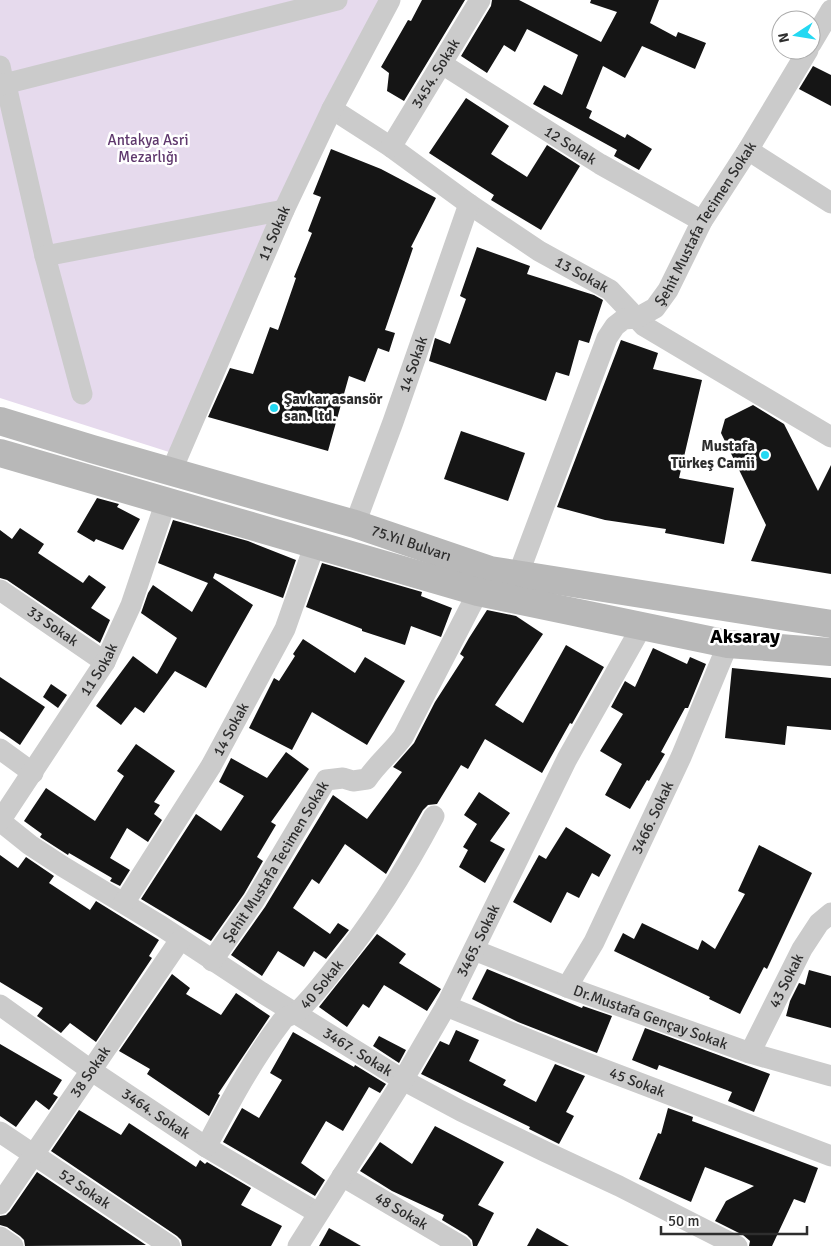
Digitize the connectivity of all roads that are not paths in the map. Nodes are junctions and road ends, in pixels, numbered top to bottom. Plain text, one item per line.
1 (336, 0) edge
2 (390, 0) edge
3 (480, 0) edge
4 (831, 10) edge
5 (821, 33) edge
6 (806, 60) edge
7 (442, 64) junction
8 (1, 79) edge
9 (332, 110) junction
10 (391, 147) junction
11 (748, 150) junction
12 (831, 202) edge
13 (469, 204) junction
14 (284, 210) junction
15 (702, 221) junction
16 (46, 256) junction
17 (637, 318) junction
18 (82, 394) dead end
19 (0, 421) edge
20 (831, 438) edge
21 (0, 453) edge
22 (171, 472) junction
23 (166, 501) junction
24 (355, 524) junction
25 (314, 544) junction
26 (518, 574) junction
27 (0, 590) edge
28 (478, 592) junction
29 (831, 624) edge
30 (642, 626) junction
31 (728, 644) junction
32 (831, 652) edge
33 (106, 662) junction
34 (0, 749) edge
35 (33, 773) junction
36 (434, 816) dead end
37 (0, 821) edge
38 (124, 903) junction
39 (831, 913) edge
40 (180, 940) junction
41 (474, 950) junction
42 (212, 961) junction
43 (567, 987) junction
44 (0, 1005) edge
45 (446, 1006) junction
46 (296, 1013) junction
47 (750, 1052) junction
48 (92, 1071) junction
49 (831, 1076) edge
50 (403, 1080) junction
51 (0, 1132) edge
52 (206, 1147) junction
53 (34, 1155) junction
54 (831, 1156) edge
55 (342, 1176) junction
56 (0, 1204) edge
57 (318, 1213) junction
58 (0, 1236) edge
59 (13, 1246) edge
60 (170, 1246) edge
61 (298, 1246) edge
62 (461, 1246) edge
63 (737, 1246) edge

1 - 8 street
2 - 9 street, 11 Sokak
3 - 7 street, 3454. Sokak
4 - 5 street, Şehit Mustafa Tecimen Sokak
6 - 11 street, Şehit Mustafa Tecimen Sokak
7 - 10 street, 3454. Sokak
7 - 15 street, 12 Sokak
8 - 16 street
9 - 10 street, 13 Sokak
9 - 14 street, 11 Sokak
10 - 13 street, 13 Sokak
11 - 12 street
11 - 15 street, Şehit Mustafa Tecimen Sokak
13 - 17 street, 13 Sokak
13 - 24 street, 14 Sokak
14 - 16 street
14 - 22 street, 11 Sokak
15 - 17 street, Şehit Mustafa Tecimen Sokak
16 - 18 street
17 - 20 street, 13 Sokak
17 - 26 street, Şehit Mustafa Tecimen Sokak
19 - 22 main road, 75.Yıl Bulvarı
21 - 23 main road, 75.Yıl Bulvarı
22 - 24 main road, 75.Yıl Bulvarı
23 - 25 main road, 75.Yıl Bulvarı
23 - 33 street, 11 Sokak
24 - 26 main road, 75.Yıl Bulvarı
25 - 28 main road, 75.Yıl Bulvarı
25 - 38 street, 14 Sokak
26 - 29 main road, 75.Yıl Bulvarı
27 - 33 street, 33 Sokak
28 - 30 main road, 75.Yıl Bulvarı
28 - 42 street, Şehit Mustafa Tecimen Sokak
30 - 31 main road, 75.Yıl Bulvarı
30 - 41 street, 3465. Sokak
31 - 32 main road, 75.Yıl Bulvarı
31 - 43 street, 3466. Sokak
33 - 35 street, 11 Sokak
34 - 35 street
35 - 37 street, 11 Sokak
36 - 46 street, 40 Sokak
37 - 38 street, 3467. Sokak
38 - 40 street, 3467. Sokak
39 - 47 street, 43 Sokak
40 - 42 street, 3467. Sokak
40 - 48 street, 38 Sokak
41 - 43 street, Dr.Mustafa Gençay Sokak
41 - 45 street, 3465. Sokak
42 - 46 street, 3467. Sokak
43 - 47 street, Dr.Mustafa Gençay Sokak
44 - 48 street, 3464. Sokak
45 - 50 street, 3465. Sokak
45 - 54 street, 45 Sokak
46 - 50 street, 3467. Sokak
46 - 52 street, 40 Sokak
47 - 49 street, Dr.Mustafa Gençay Sokak
48 - 52 street, 3464. Sokak
48 - 53 street, 38 Sokak
50 - 55 street, 3465. Sokak
50 - 63 street, 3467. Sokak
51 - 53 street, 52 Sokak
52 - 57 street, 3464. Sokak
53 - 56 street, 38 Sokak
53 - 60 street, 52 Sokak
55 - 57 street, 3465. Sokak
55 - 62 street, 48 Sokak
57 - 61 street, 3465. Sokak
58 - 59 street

